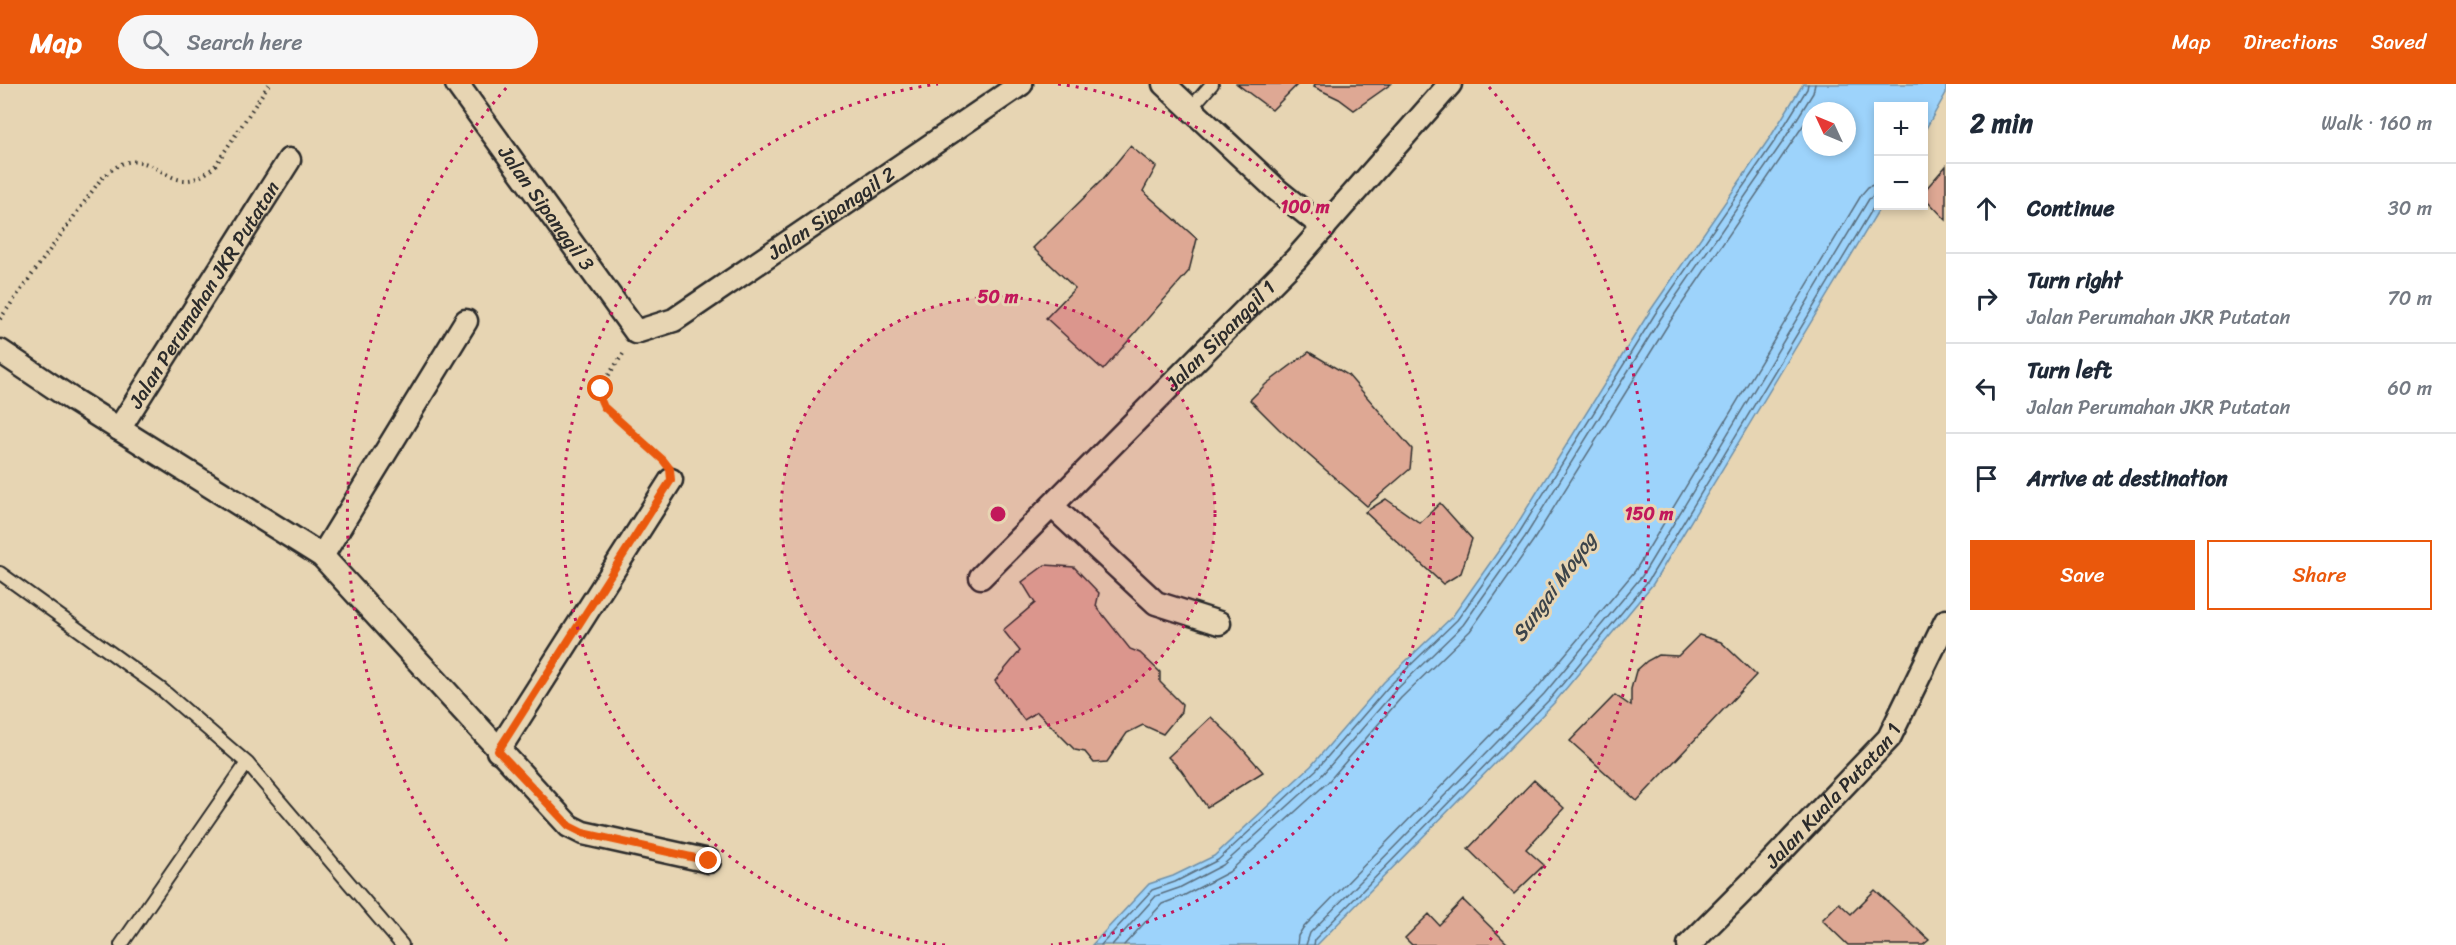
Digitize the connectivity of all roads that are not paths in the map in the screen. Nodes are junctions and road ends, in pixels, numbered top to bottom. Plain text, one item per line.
1 (457, 84) edge
2 (1021, 84) edge
3 (1164, 84) edge
4 (1212, 84) edge
5 (1450, 84) edge
6 (1190, 109) junction
7 (289, 160) dead end
8 (1323, 228) junction
9 (466, 321) dead end
10 (636, 332) joint
11 (0, 351) edge
12 (119, 429) junction
13 (671, 480) road end
14 (1052, 506) junction
15 (322, 556) junction
16 (0, 573) edge
17 (981, 577) dead end
18 (1946, 621) edge
19 (1219, 623) dead end
20 (498, 751) junction
21 (247, 763) junction
22 (709, 861) dead end
23 (121, 945) edge
24 (402, 945) edge
25 (1689, 945) edge

1 - 10 street, Jalan Sipanggil 3
2 - 10 street, Jalan Sipanggil 2
3 - 6 street
4 - 6 lane
5 - 8 street, Jalan Sipanggil 1
6 - 8 street
7 - 12 street, Jalan Perumahan JKR Putatan
8 - 14 street, Jalan Sipanggil 1
9 - 15 street
11 - 12 street, Jalan Perumahan JKR Putatan
12 - 15 street, Jalan Perumahan JKR Putatan
13 - 20 street
14 - 17 street, Jalan Sipanggil 1
14 - 19 street
15 - 20 street, Jalan Perumahan JKR Putatan
16 - 21 lane
18 - 25 street, Jalan Kuala Putatan 1
20 - 22 street, Jalan Perumahan JKR Putatan
21 - 23 lane
21 - 24 lane

